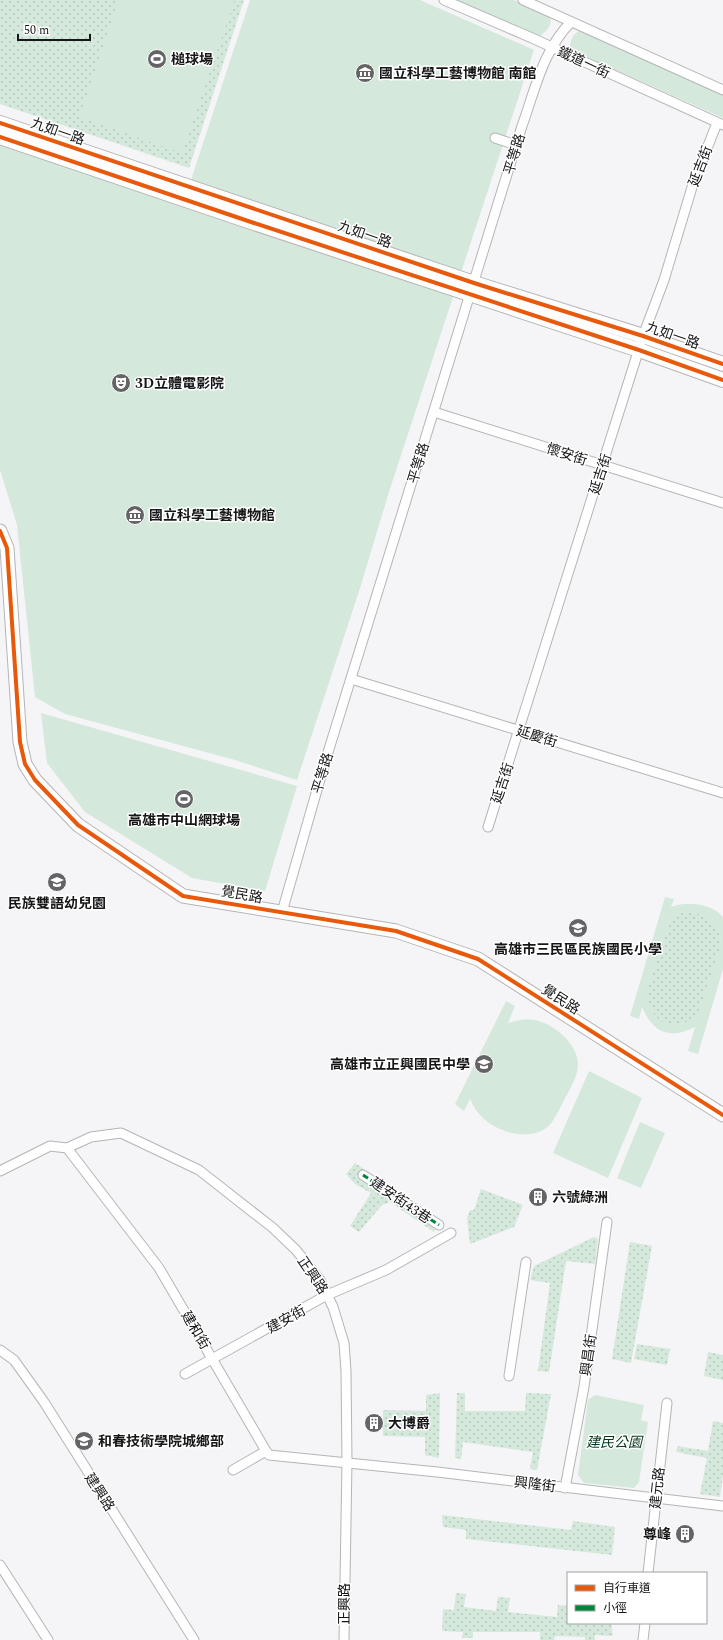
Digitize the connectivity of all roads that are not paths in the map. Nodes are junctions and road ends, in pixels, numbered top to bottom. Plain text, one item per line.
1 (444, 0) edge
2 (523, 0) edge
3 (571, 22) junction
4 (552, 47) junction
5 (723, 90) edge
6 (0, 123) edge
7 (720, 124) edge
8 (0, 137) edge
9 (495, 138) dead end
10 (516, 145) junction
11 (472, 289) junction
12 (643, 336) junction
13 (639, 350) junction
14 (723, 364) edge
15 (723, 380) edge
16 (434, 412) junction
17 (602, 465) junction
18 (723, 503) edge
19 (0, 531) edge
20 (351, 680) junction
21 (519, 731) junction
22 (723, 793) edge
23 (488, 827) dead end
24 (282, 912) junction
25 (723, 1115) edge
26 (67, 1148) junction
27 (0, 1171) edge
28 (363, 1175) dead end
29 (607, 1222) dead end
30 (438, 1225) dead end
31 (451, 1233) dead end
32 (526, 1262) dead end
33 (327, 1295) junction
34 (0, 1350) edge
35 (213, 1360) junction
36 (185, 1374) dead end
37 (509, 1376) dead end
38 (667, 1403) dead end
39 (266, 1451) junction
40 (347, 1462) junction
41 (233, 1470) dead end
42 (565, 1488) junction
43 (656, 1498) junction
44 (723, 1506) edge
45 (0, 1565) edge
46 (648, 1572) edge
47 (645, 1624) edge
48 (48, 1640) edge
49 (194, 1640) edge
50 (344, 1640) edge
51 (644, 1640) edge

1 - 4 street, 鐵道一街
2 - 3 street
3 - 4 street, 平等路
3 - 5 street
4 - 7 street, 鐵道一街
4 - 10 street, 平等路
6 - 11 main road, 九如一路
7 - 12 street, 延吉街
8 - 11 main road, 九如一路
9 - 10 street
10 - 11 street, 平等路
11 - 12 main road, 九如一路
11 - 13 main road, 九如一路
11 - 16 street, 平等路
12 - 13 street, 延吉街
12 - 14 main road, 九如一路
13 - 15 main road, 九如一路
13 - 17 street, 延吉街
16 - 17 street, 懷安街
16 - 20 street, 平等路
17 - 18 street, 懷安街
17 - 21 street, 延吉街
19 - 24 street, 覺民路
20 - 21 street, 延慶街
20 - 24 street, 平等路
21 - 22 street, 延慶街
21 - 23 street, 延吉街
24 - 25 street, 覺民路
26 - 27 street, 正興路
26 - 33 street, 正興路
26 - 35 street, 建和街
28 - 30 street, 建安街43巷
29 - 42 street, 興昌街
31 - 33 street, 建安街
32 - 37 street
33 - 35 street, 建安街
33 - 40 street, 正興路
34 - 49 street, 建興路
35 - 36 street, 建安街
35 - 39 street, 建和街
38 - 43 street, 建元路
39 - 40 street
39 - 41 street
40 - 42 street, 興隆街
40 - 50 street, 正興路
42 - 43 street, 興隆街
43 - 44 street, 興隆街
43 - 46 street, 建元路
45 - 48 street
47 - 51 street

